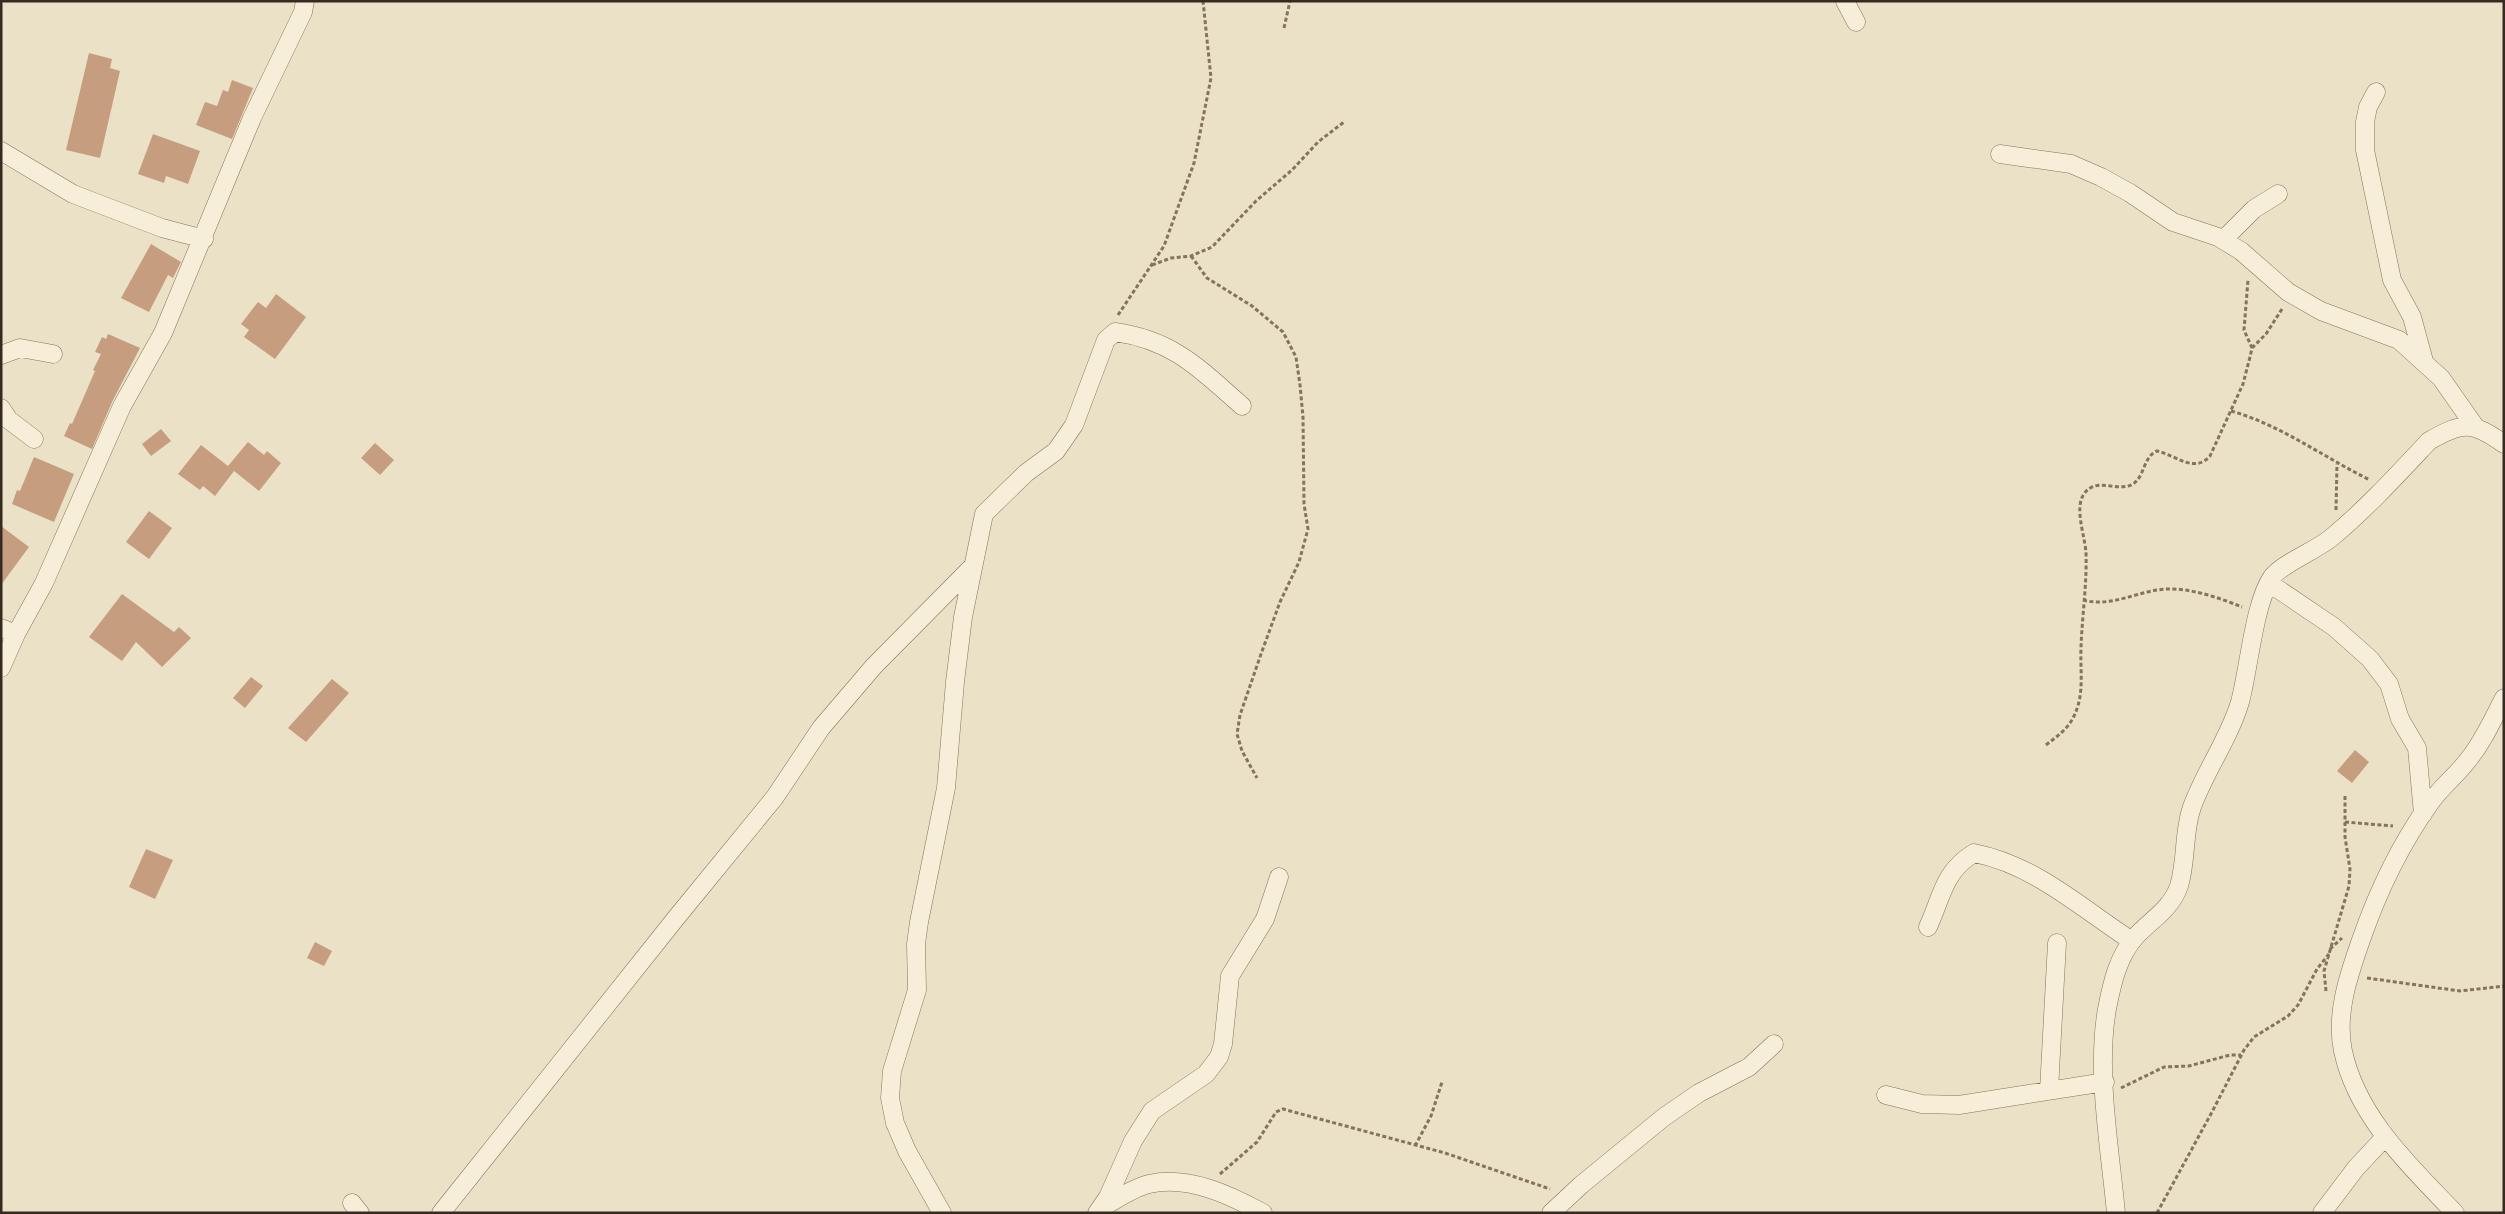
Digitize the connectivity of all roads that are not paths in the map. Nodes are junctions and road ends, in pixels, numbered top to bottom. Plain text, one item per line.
1 (306, 1) edge
2 (1845, 1) edge
3 (1856, 22) dead end
4 (2376, 92) dead end
5 (1, 151) edge
6 (2000, 154) dead end
7 (2278, 194) dead end
8 (204, 239) junction
9 (2223, 240) junction
10 (53, 354) dead end
11 (1, 355) edge
12 (2424, 361) junction
13 (1242, 406) dead end
14 (1, 408) edge
15 (2476, 428) junction
16 (34, 439) dead end
17 (2504, 444) edge
18 (973, 566) junction
19 (2269, 584) junction
20 (9, 631) edge
21 (1, 668) edge
22 (2504, 698) edge
23 (2420, 819) junction
24 (1279, 877) dead end
25 (1928, 927) dead end
26 (2132, 941) junction
27 (2057, 943) dead end
28 (1774, 1044) dead end
29 (2105, 1088) junction
30 (2049, 1090) junction
31 (1886, 1095) dead end
32 (2385, 1137) junction
33 (1098, 1211) edge
34 (441, 1213) edge
35 (942, 1213) edge
36 (1263, 1213) edge
37 (1552, 1213) edge
38 (2116, 1213) edge
39 (2322, 1213) edge
40 (2455, 1213) edge

1 - 8 street
2 - 3 street
4 - 12 street
5 - 8 street
6 - 9 street
7 - 9 street
8 - 20 street
9 - 12 street
10 - 11 street
12 - 15 street
13 - 18 street
14 - 16 street
15 - 17 street
15 - 19 street
18 - 34 street
18 - 35 street
19 - 23 street
19 - 26 street
20 - 21 street
22 - 23 street
23 - 32 street
24 - 33 street
25 - 26 street
26 - 29 street
27 - 30 street
28 - 37 street
29 - 30 street
29 - 38 street
30 - 31 street
32 - 39 street
32 - 40 street
33 - 36 street

